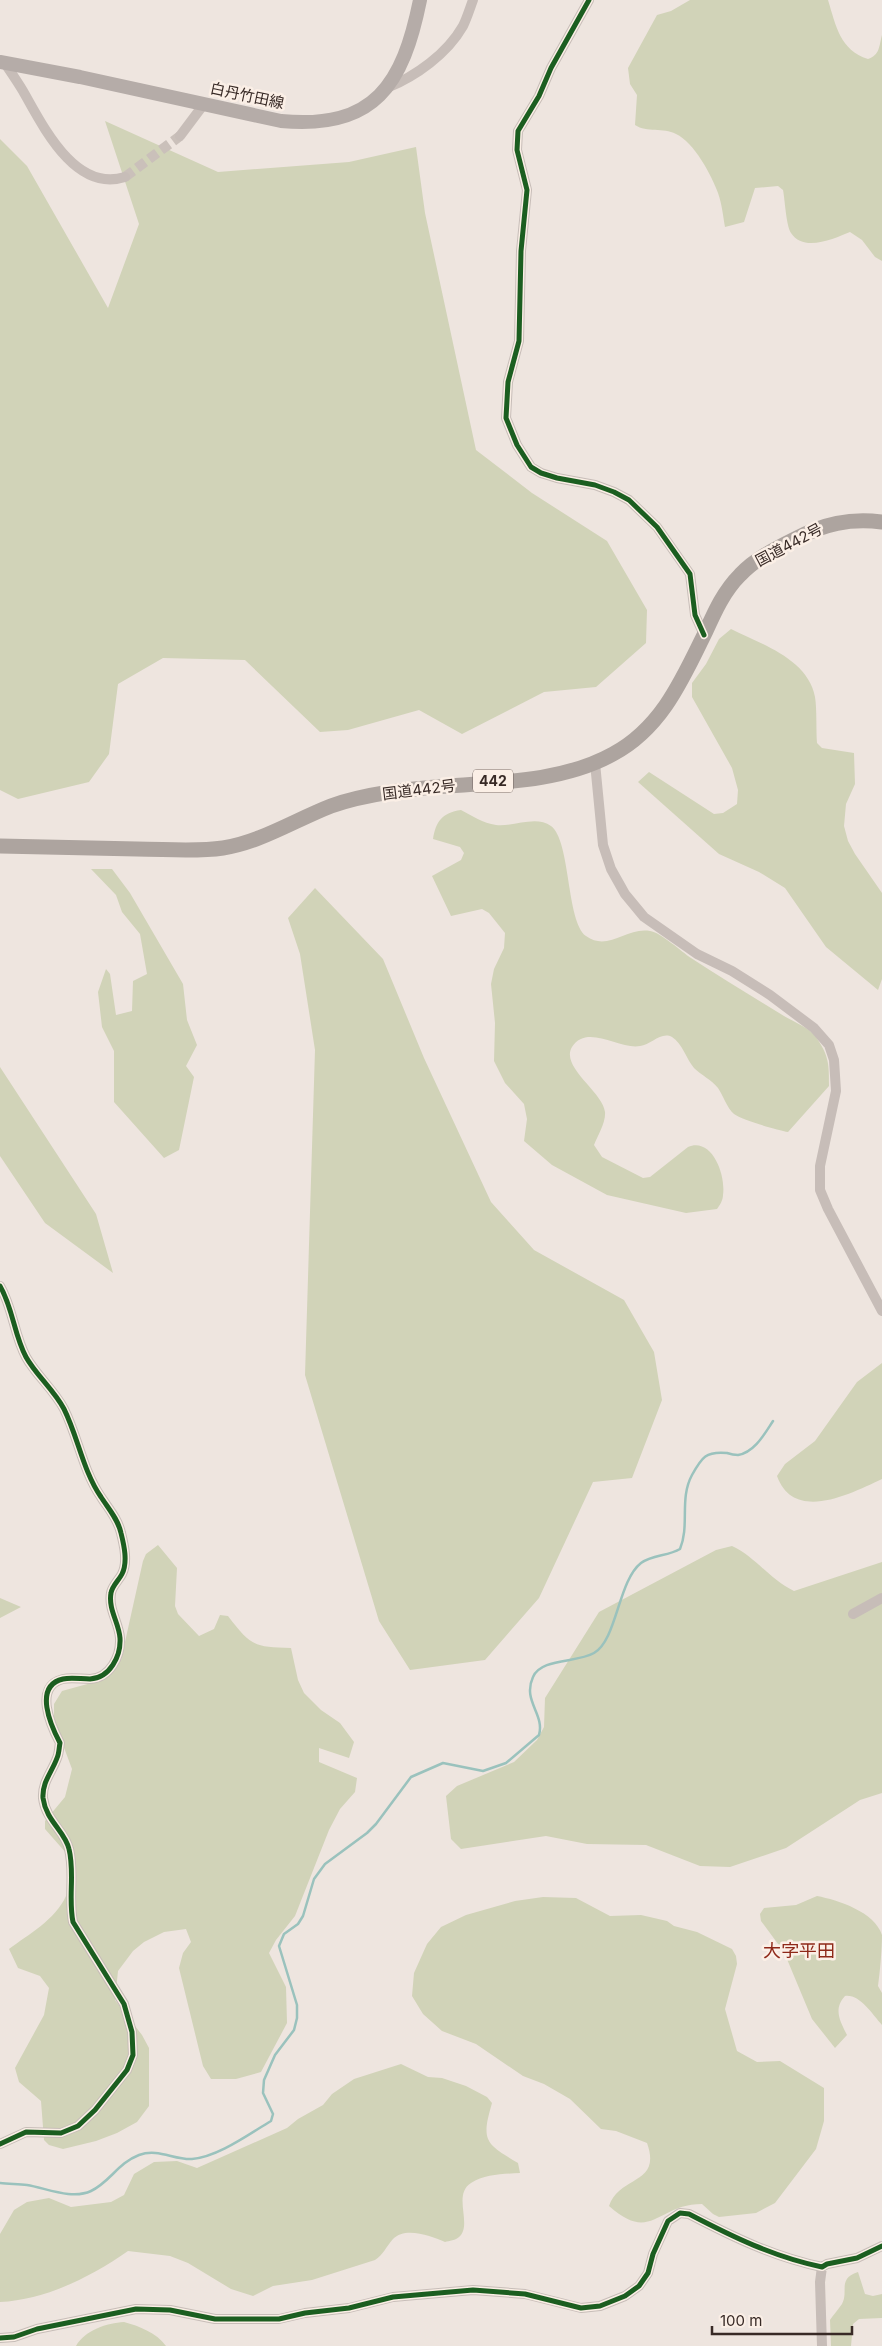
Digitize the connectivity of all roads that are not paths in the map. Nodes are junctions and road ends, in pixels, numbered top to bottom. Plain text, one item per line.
1 (420, 0) edge
2 (473, 0) edge
3 (589, 0) edge
4 (2, 62) edge
5 (387, 88) junction
6 (204, 104) junction
7 (180, 136) tunnel mouth
8 (125, 177) tunnel mouth
9 (882, 522) edge
10 (704, 634) junction
11 (595, 763) junction
12 (0, 846) edge
13 (0, 1286) edge
14 (882, 1311) edge
15 (882, 1598) edge
16 (853, 1614) dead end
17 (0, 2144) edge
18 (882, 2246) edge
19 (822, 2267) junction
20 (0, 2338) edge
21 (822, 2346) edge

1 - 5 main road, 白丹竹田線
2 - 5 street
3 - 10 street
4 - 6 main road, 白丹竹田線
4 - 8 street
5 - 6 main road, 白丹竹田線
6 - 7 street
9 - 10 highway, 国道442号 / 442
10 - 11 highway, 国道442号 / 442
11 - 12 highway, 国道442号 / 442
11 - 14 street
13 - 17 street
15 - 16 street
18 - 19 street
19 - 20 street
19 - 21 street

